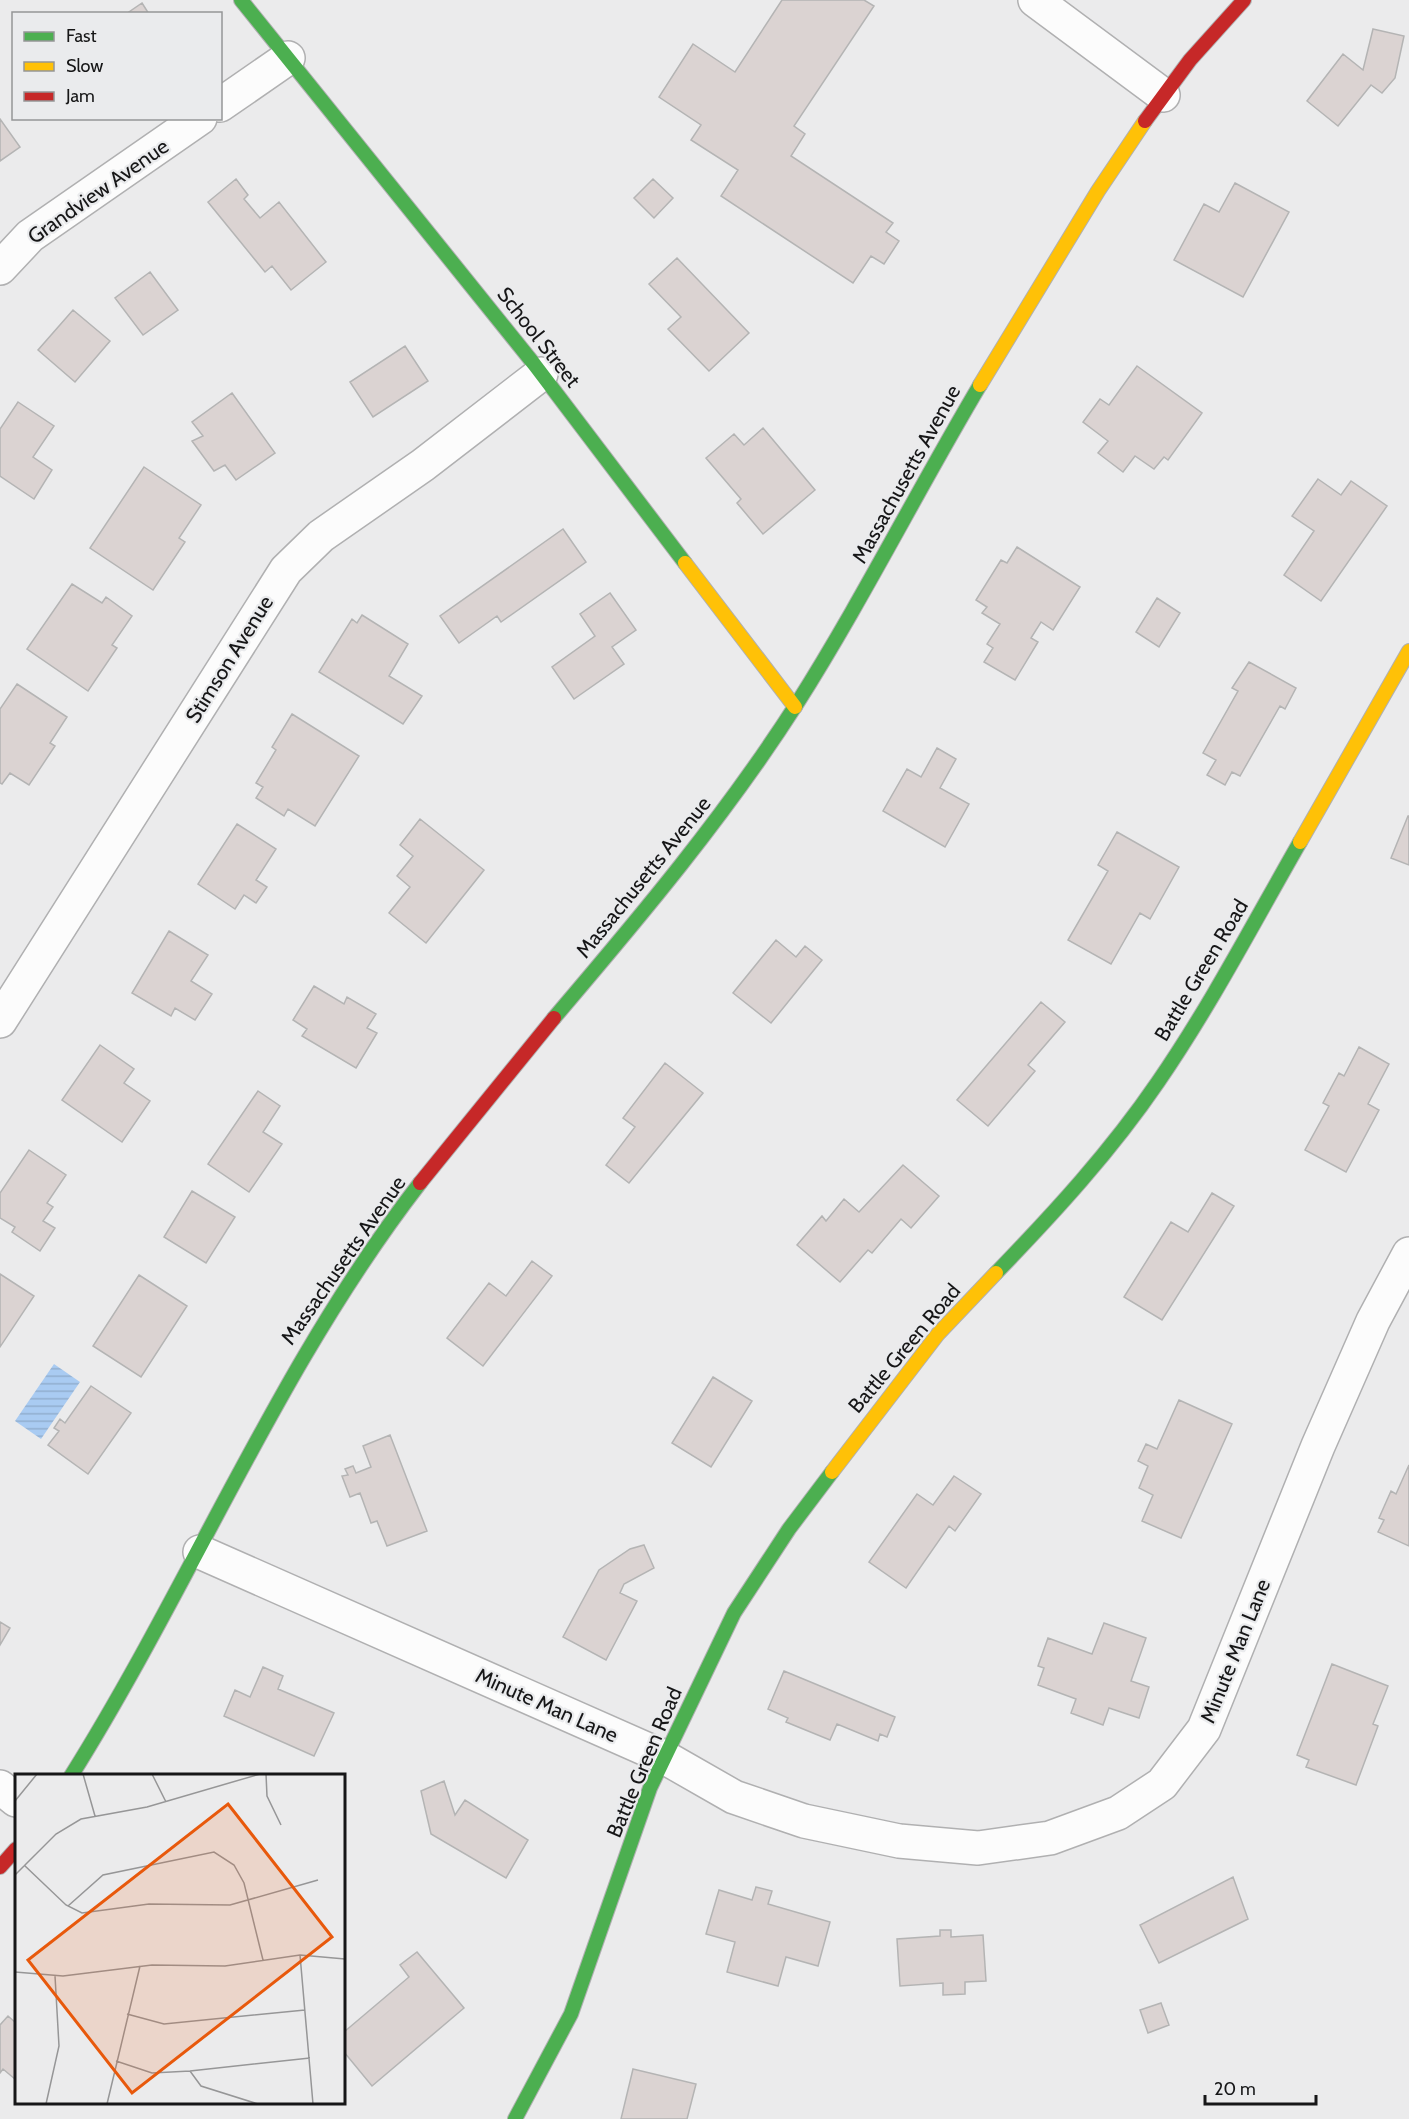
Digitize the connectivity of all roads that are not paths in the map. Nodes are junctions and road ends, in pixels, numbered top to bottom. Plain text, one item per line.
1 (241, 0) edge
2 (1035, 0) edge
3 (1244, 0) edge
4 (288, 58) junction
5 (1163, 95) junction
6 (222, 104) edge
7 (197, 120) edge
8 (0, 268) edge
9 (541, 374) junction
10 (1409, 651) edge
11 (795, 707) junction
12 (0, 1020) edge
13 (1409, 1254) edge
14 (200, 1552) junction
15 (664, 1757) junction
16 (72, 1774) edge
17 (0, 1787) edge
18 (15, 1799) edge
19 (15, 1850) edge
20 (0, 1867) edge
21 (515, 2119) edge

1 - 4 street, School Street
2 - 5 street
3 - 5 street, Massachusetts Avenue
4 - 6 street
4 - 9 street, School Street
5 - 11 street, Massachusetts Avenue
7 - 8 street, Grandview Avenue
9 - 11 street, School Street
9 - 12 street, Stimson Avenue
10 - 15 street, Battle Green Road
11 - 14 street, Massachusetts Avenue
13 - 15 street, Minute Man Lane
14 - 15 street, Minute Man Lane
14 - 16 street, Massachusetts Avenue
15 - 21 street, Battle Green Road
17 - 18 street
19 - 20 street

